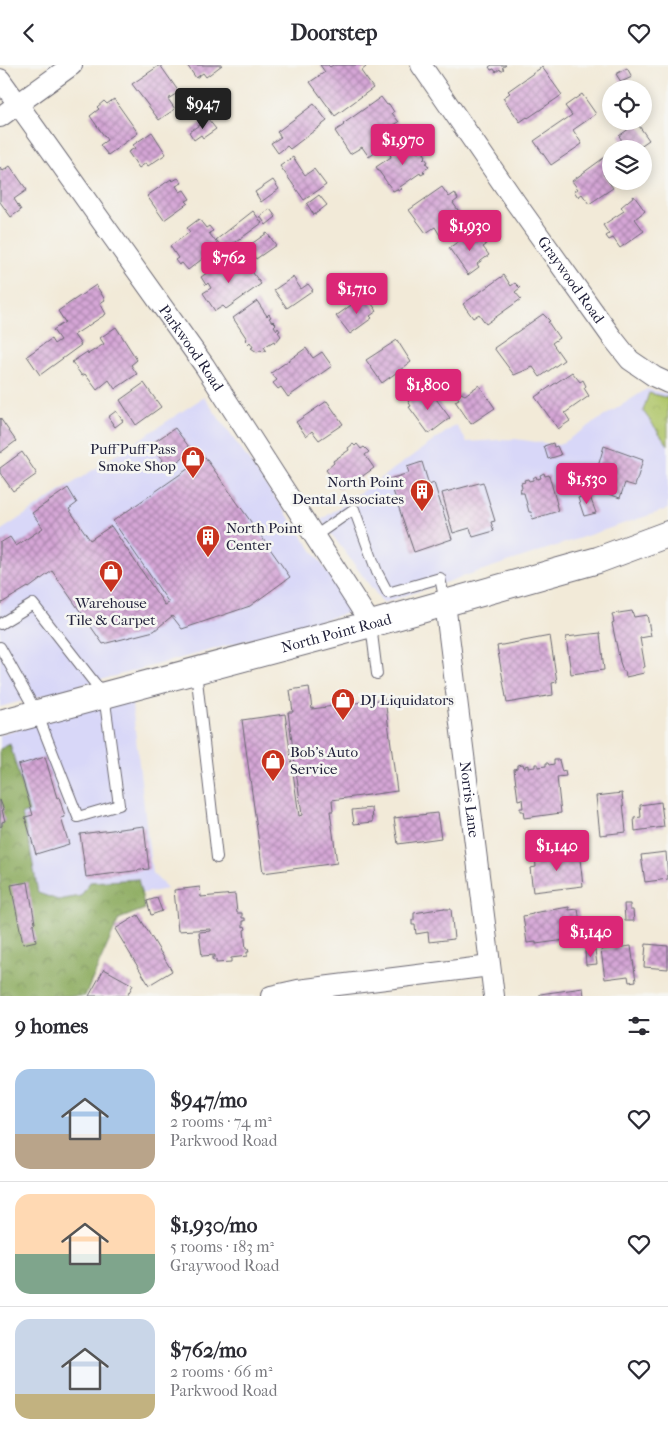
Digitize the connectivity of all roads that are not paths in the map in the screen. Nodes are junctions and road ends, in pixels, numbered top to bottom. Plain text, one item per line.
1 (72, 65) edge
2 (420, 65) edge
3 (0, 79) edge
4 (18, 104) junction
5 (0, 117) edge
6 (668, 383) edge
7 (668, 534) edge
8 (315, 536) junction
9 (445, 603) junction
10 (0, 624) edge
11 (371, 624) junction
12 (0, 647) edge
13 (196, 671) junction
14 (377, 674) dead end
15 (104, 695) junction
16 (37, 713) junction
17 (0, 723) edge
18 (217, 858) dead end
19 (490, 966) junction
20 (271, 996) edge
21 (494, 996) edge

1 - 4 street
2 - 6 street, Graywood Road
3 - 4 street, Parkwood Road
4 - 5 street
4 - 8 street, Parkwood Road
7 - 9 street, North Point Road
8 - 9 lane
8 - 11 street, Parkwood Road
9 - 11 street, North Point Road
9 - 19 street, Norris Lane
10 - 15 lane
11 - 13 street, North Point Road
11 - 14 lane
12 - 16 lane
13 - 15 street, North Point Road
13 - 18 lane
15 - 16 street, North Point Road
15 - 16 lane
16 - 17 street, North Point Road
19 - 20 street
19 - 21 street, Norris Lane

